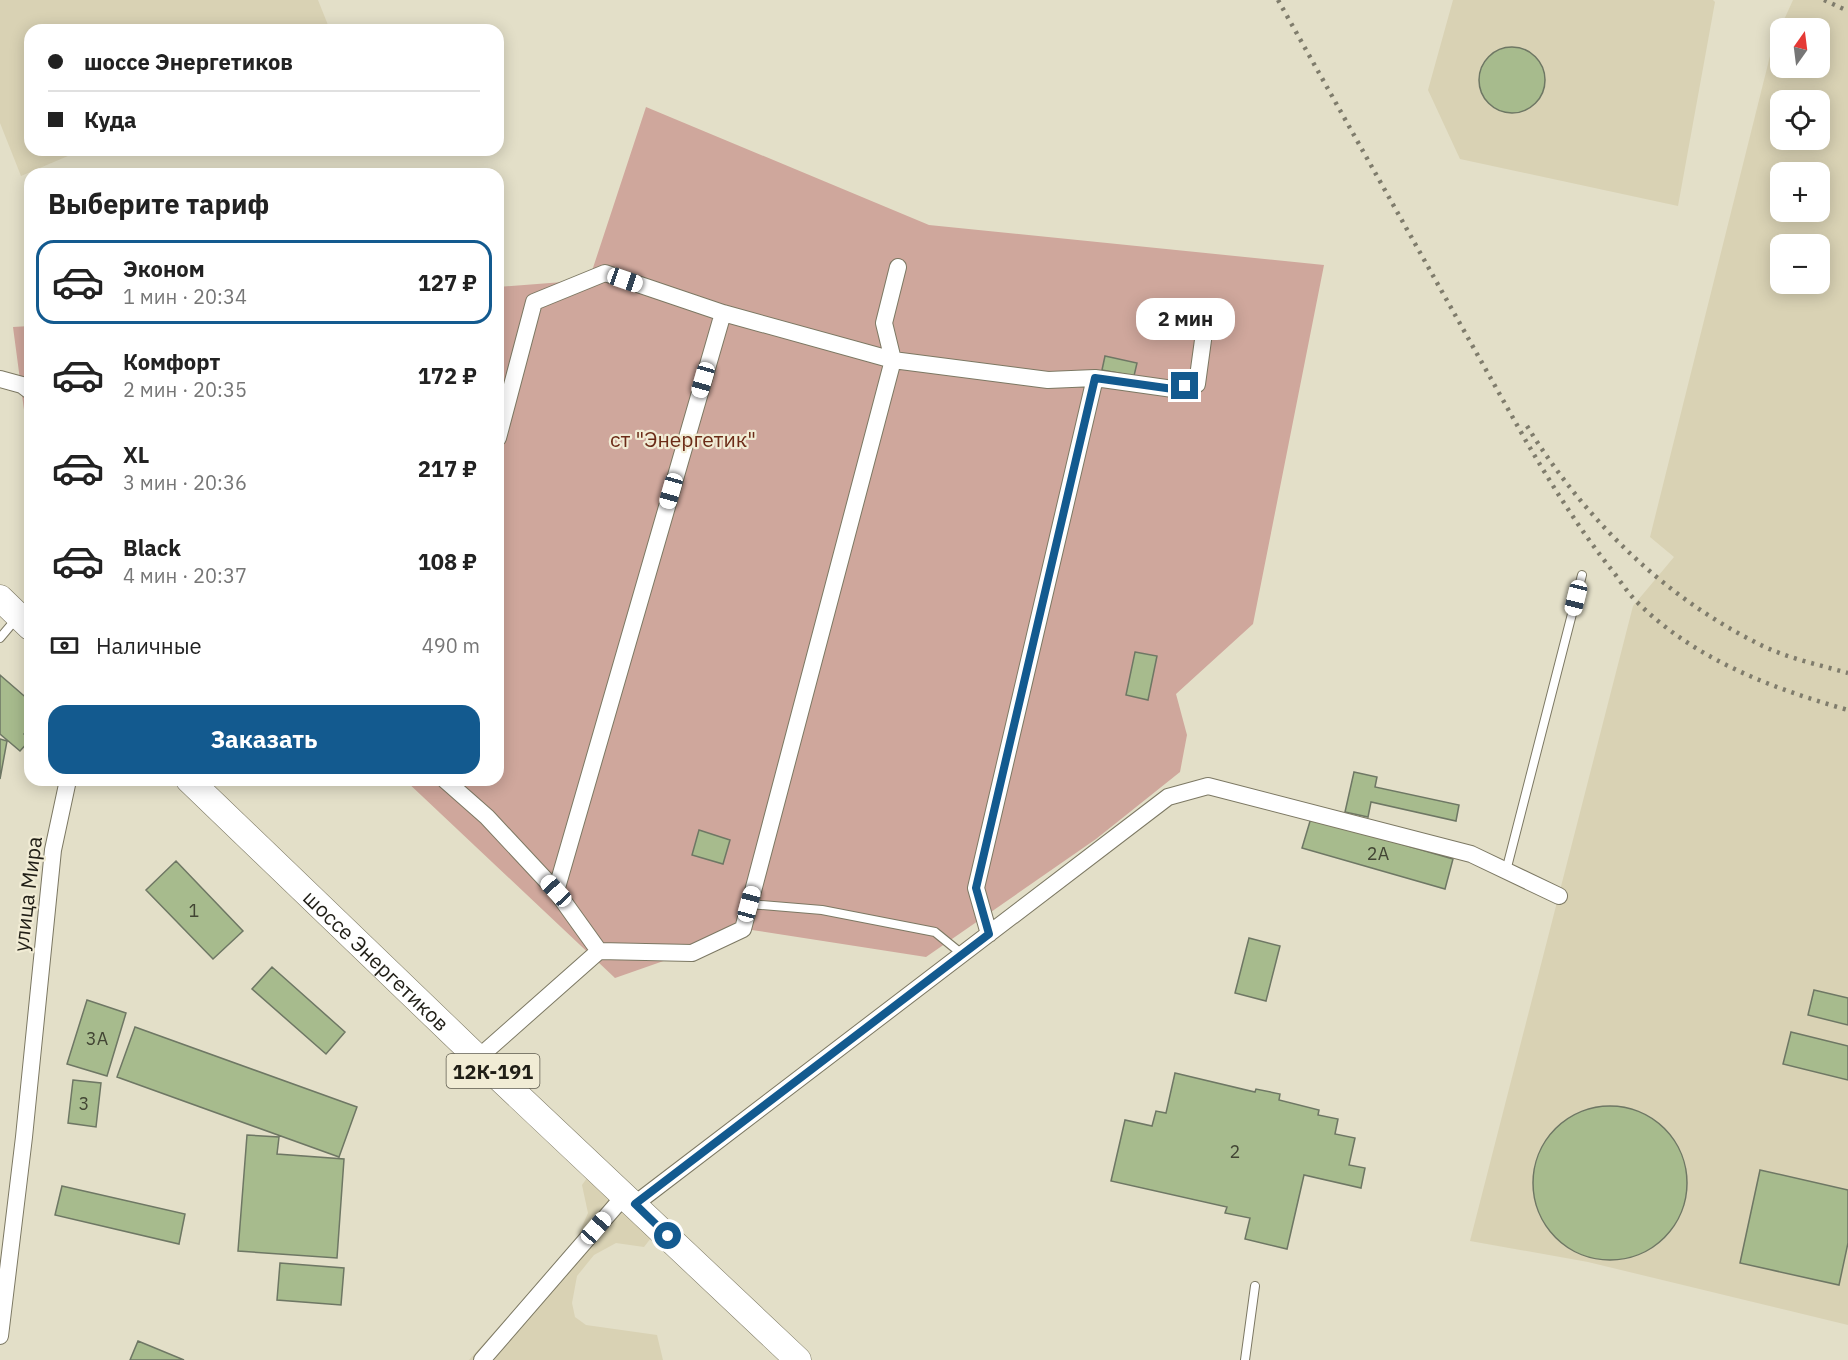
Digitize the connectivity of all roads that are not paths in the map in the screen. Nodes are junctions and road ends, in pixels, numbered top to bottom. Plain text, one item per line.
1 (898, 267) dead end
2 (723, 313) junction
3 (1203, 340) dead end
4 (893, 360) junction
5 (1095, 378) junction
6 (0, 380) edge
7 (24, 386) edge
8 (504, 415) edge
9 (1582, 575) dead end
10 (0, 598) edge
11 (24, 622) edge
12 (0, 638) edge
13 (67, 786) edge
14 (195, 786) edge
15 (452, 786) edge
16 (1506, 871) junction
17 (556, 891) junction
18 (1559, 896) dead end
19 (749, 904) junction
20 (989, 934) junction
21 (599, 951) junction
22 (962, 954) junction
23 (478, 1058) junction
24 (630, 1200) junction
25 (1255, 1286) dead end
26 (0, 1336) edge
27 (482, 1360) edge
28 (798, 1360) edge
29 (1245, 1360) edge

1 - 4 street
2 - 4 street
2 - 8 street
2 - 17 street
3 - 5 street
4 - 5 street
4 - 19 street
5 - 20 street
6 - 7 street
9 - 16 lane
10 - 11 main road
11 - 12 lane
13 - 26 street, улица Мира
14 - 23 main road, шоссе Энергетиков / 12К-191
15 - 17 street
16 - 18 street
16 - 20 street
17 - 21 street
19 - 21 street
19 - 22 lane
20 - 22 street
21 - 23 street
22 - 24 street
23 - 24 main road, шоссе Энергетиков / 12К-191
24 - 27 street
24 - 28 main road, шоссе Энергетиков / 12К-191
25 - 29 lane

